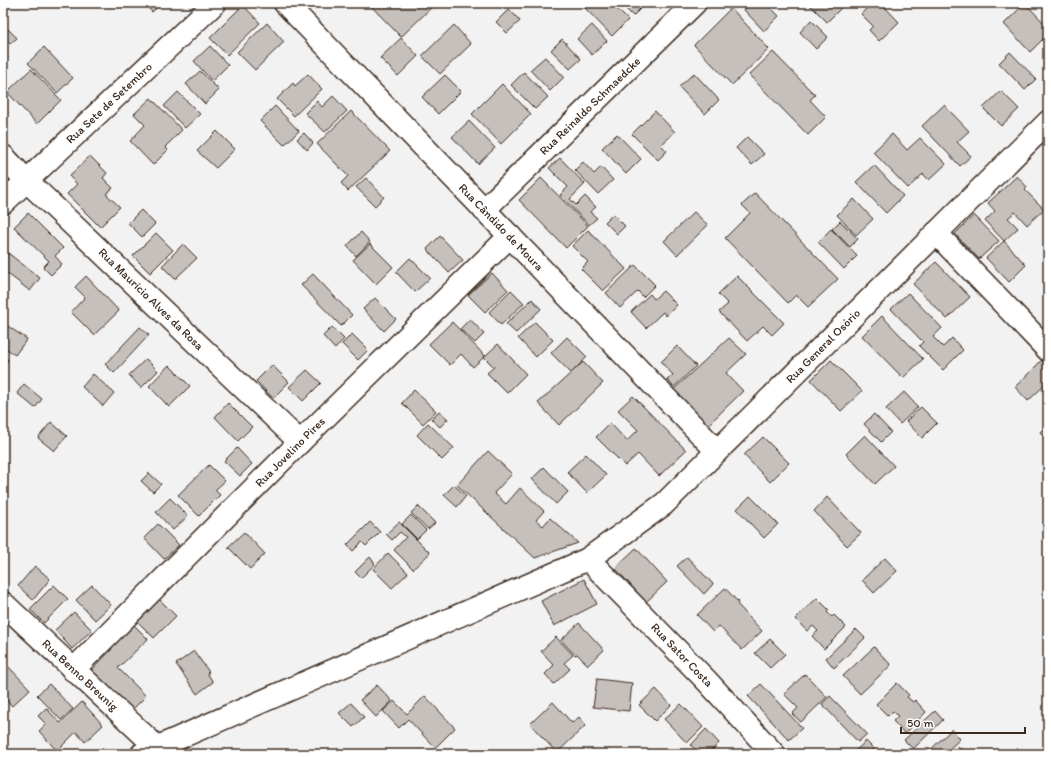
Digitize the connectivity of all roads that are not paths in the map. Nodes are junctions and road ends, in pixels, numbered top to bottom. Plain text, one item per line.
1 (215, 3) edge
2 (285, 3) edge
3 (695, 3) edge
4 (1048, 122) edge
5 (3, 156) edge
6 (27, 181) junction
7 (3, 203) edge
8 (484, 210) junction
9 (936, 233) junction
10 (510, 236) junction
11 (1048, 350) edge
12 (300, 442) junction
13 (717, 451) junction
14 (588, 559) junction
15 (3, 603) edge
16 (73, 670) junction
17 (154, 752) edge
18 (774, 754) edge

1 - 6 street, Rua Sete de Setembro
2 - 8 street, Rua Cândido de Moura
3 - 8 street, Rua Reinaldo Schmaedcke
4 - 9 street, Rua General Osório
5 - 6 street, Rua Maurício Alves da Rosa
6 - 7 street, Rua Sete de Setembro
6 - 12 street, Rua Maurício Alves da Rosa
8 - 10 street, Rua Cândido de Moura
9 - 11 street
9 - 13 street, Rua General Osório
10 - 12 street, Rua Jovelino Pires
10 - 13 street, Rua Cândido de Moura
12 - 16 street, Rua Jovelino Pires
13 - 14 street, Rua General Osório
14 - 17 street, Rua General Osório
14 - 18 street, Rua Sator Costa
15 - 16 street, Rua Benno Breunig
16 - 17 street, Rua Benno Breunig

